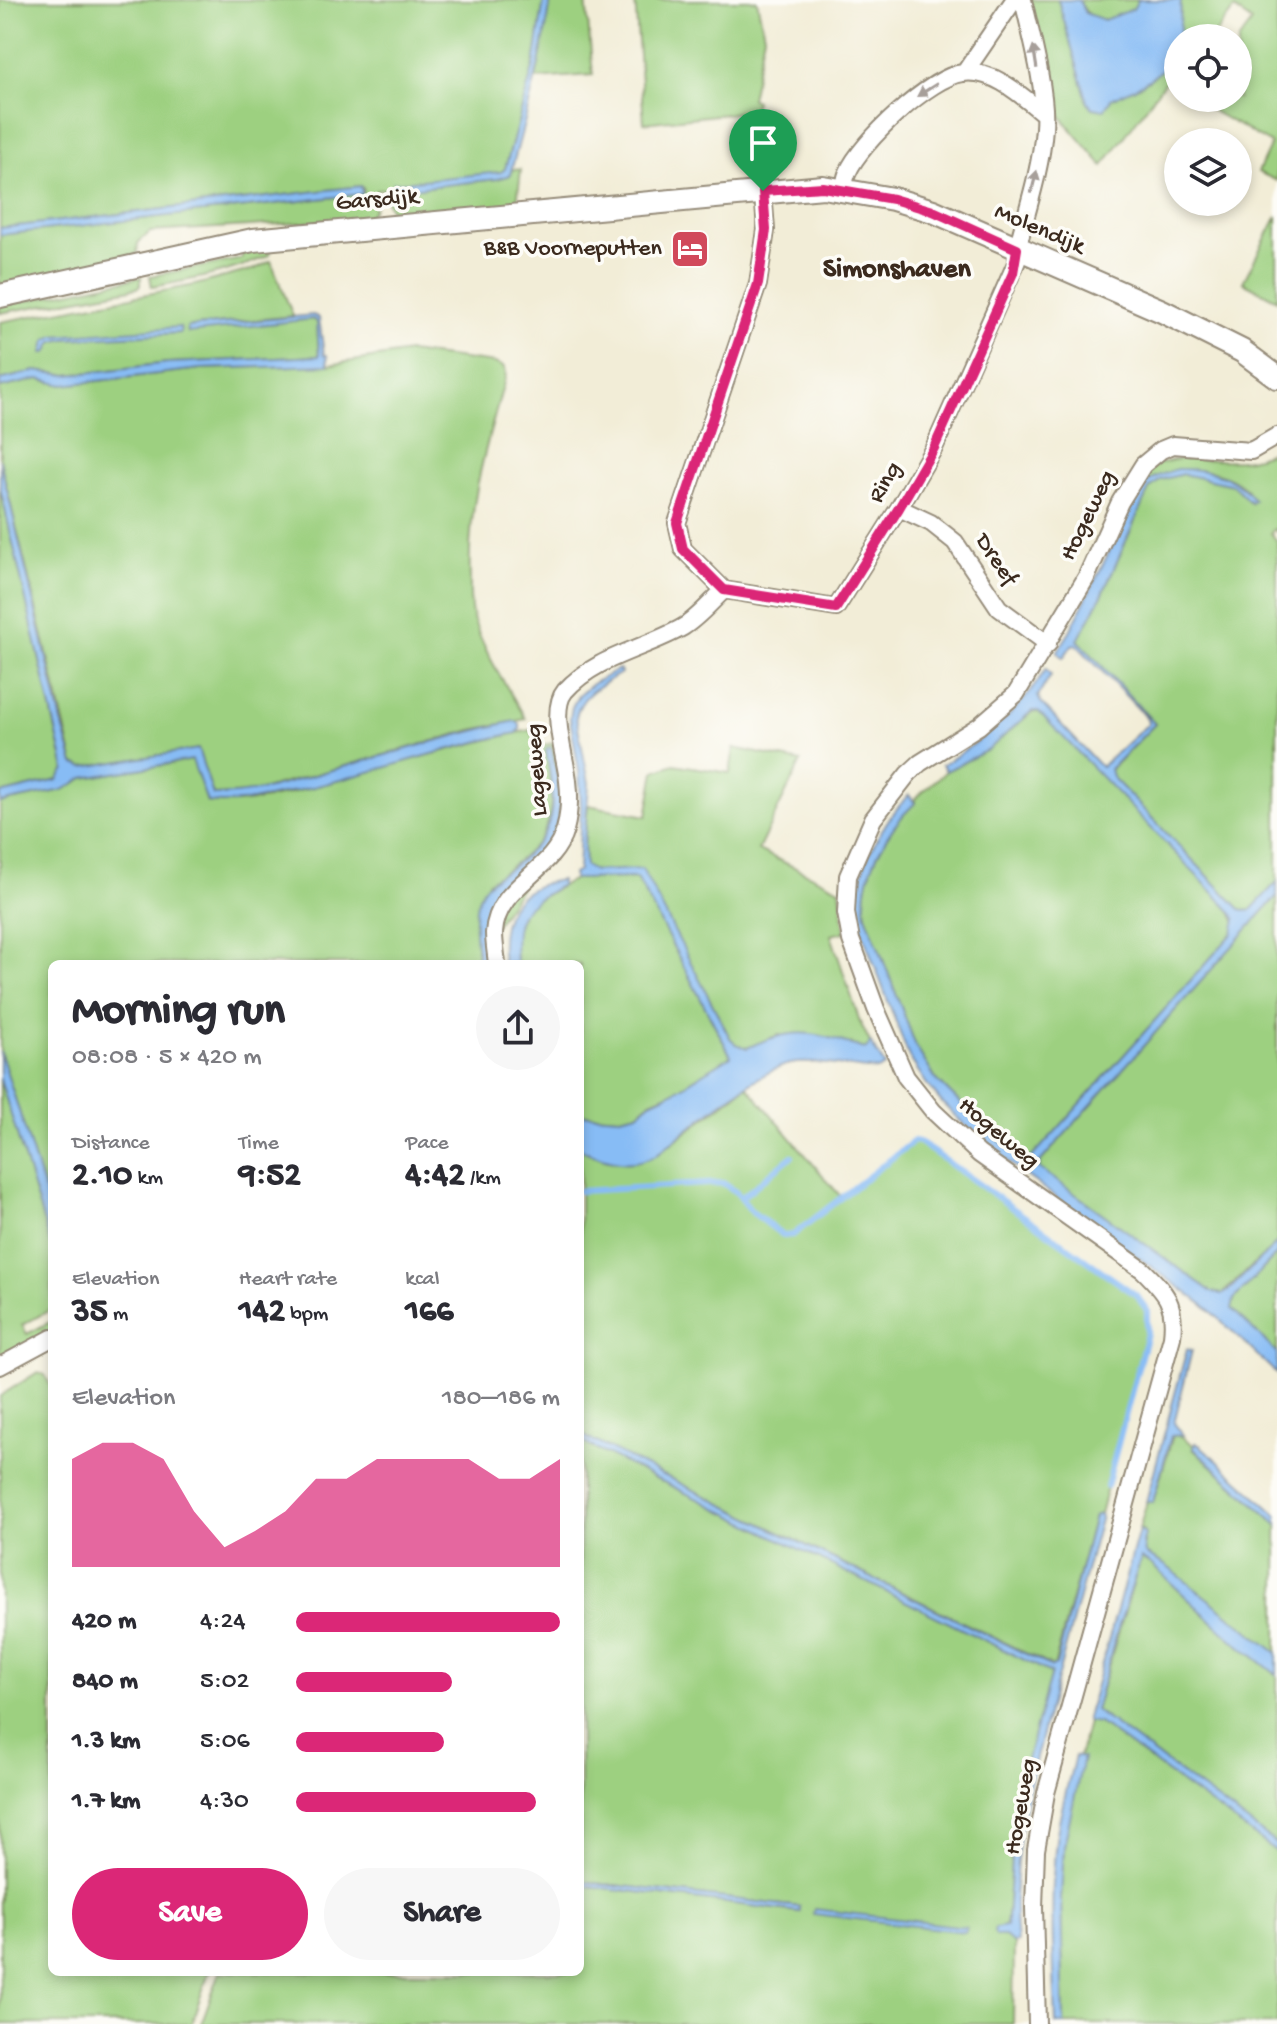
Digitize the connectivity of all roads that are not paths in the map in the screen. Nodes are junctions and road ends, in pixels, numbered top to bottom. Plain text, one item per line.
1 (1014, 0) edge
2 (1023, 0) edge
3 (965, 72) junction
4 (1044, 114) junction
5 (844, 190) junction
6 (763, 191) junction
7 (1017, 249) junction
8 (0, 296) edge
9 (1277, 377) edge
10 (1277, 436) edge
11 (899, 508) junction
12 (724, 590) junction
13 (1048, 644) junction
14 (497, 960) edge
15 (48, 1340) edge
16 (0, 1366) edge
17 (1037, 2024) edge

1 - 3 street
4 -> 2 street, Ring
3 - 4 street
3 -> 5 street
7 -> 4 street, Ring
5 - 6 main road, Molendijk
5 - 7 main road, Molendijk
6 - 8 main road, Garsdijk
6 - 12 street
7 - 9 main road, Molendijk
7 - 11 street, Ring
10 - 13 street, Hogeweg
11 - 12 street, Ring
11 - 13 street, Dreef
12 - 14 street, Lageweg
13 - 17 street, Hogeweg
15 - 16 street

